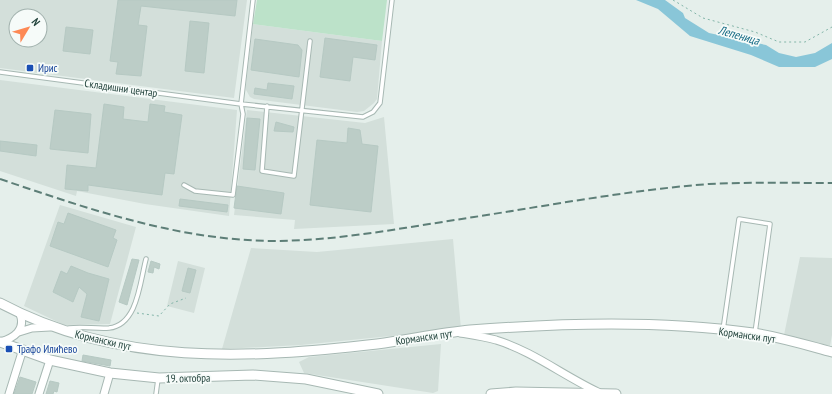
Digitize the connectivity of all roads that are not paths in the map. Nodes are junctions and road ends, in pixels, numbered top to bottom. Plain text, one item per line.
1 (253, 0) edge
2 (392, 0) edge
3 (310, 41) dead end
4 (0, 72) edge
5 (241, 104) junction
6 (267, 106) junction
7 (302, 110) junction
8 (184, 185) dead end
9 (146, 259) dead end
10 (0, 303) edge
11 (20, 314) junction
12 (50, 327) junction
13 (64, 331) junction
14 (723, 331) junction
15 (456, 332) junction
16 (755, 333) junction
17 (16, 334) junction
18 (0, 342) edge
19 (20, 348) junction
20 (832, 352) edge
21 (50, 360) junction
22 (110, 373) junction
23 (159, 378) junction
24 (344, 390) edge
25 (600, 393) edge
26 (9, 394) edge
27 (39, 394) edge
28 (104, 394) edge
29 (156, 394) edge
30 (378, 394) edge
31 (491, 394) edge
32 (616, 394) edge

1 - 5 lane
2 - 7 lane, Складишни центар
3 - 7 lane
4 - 5 lane, Складишни центар
5 - 6 lane, Складишни центар
5 - 8 lane
6 - 7 lane, Складишни центар
6 - 7 lane
9 - 13 lane
10 - 11 street, Кормански пут
11 - 12 street, Кормански пут
11 - 17 street
12 - 13 street, Кормански пут
12 - 17 street
13 - 15 street, Кормански пут
14 - 15 street, Кормански пут
14 - 16 street, Кормански пут
14 - 16 lane
15 - 25 street
16 - 20 street, Кормански пут
17 - 18 street
17 - 19 street
18 - 19 street, 19. октобра
19 - 21 street, 19. октобра
19 - 26 street
21 - 22 street, 19. октобра
21 - 27 street
22 - 23 street, 19. октобра
22 - 28 street
23 - 24 street, 19. октобра
23 - 29 lane
24 - 30 street, 19. октобра
25 - 31 street
25 - 32 street

